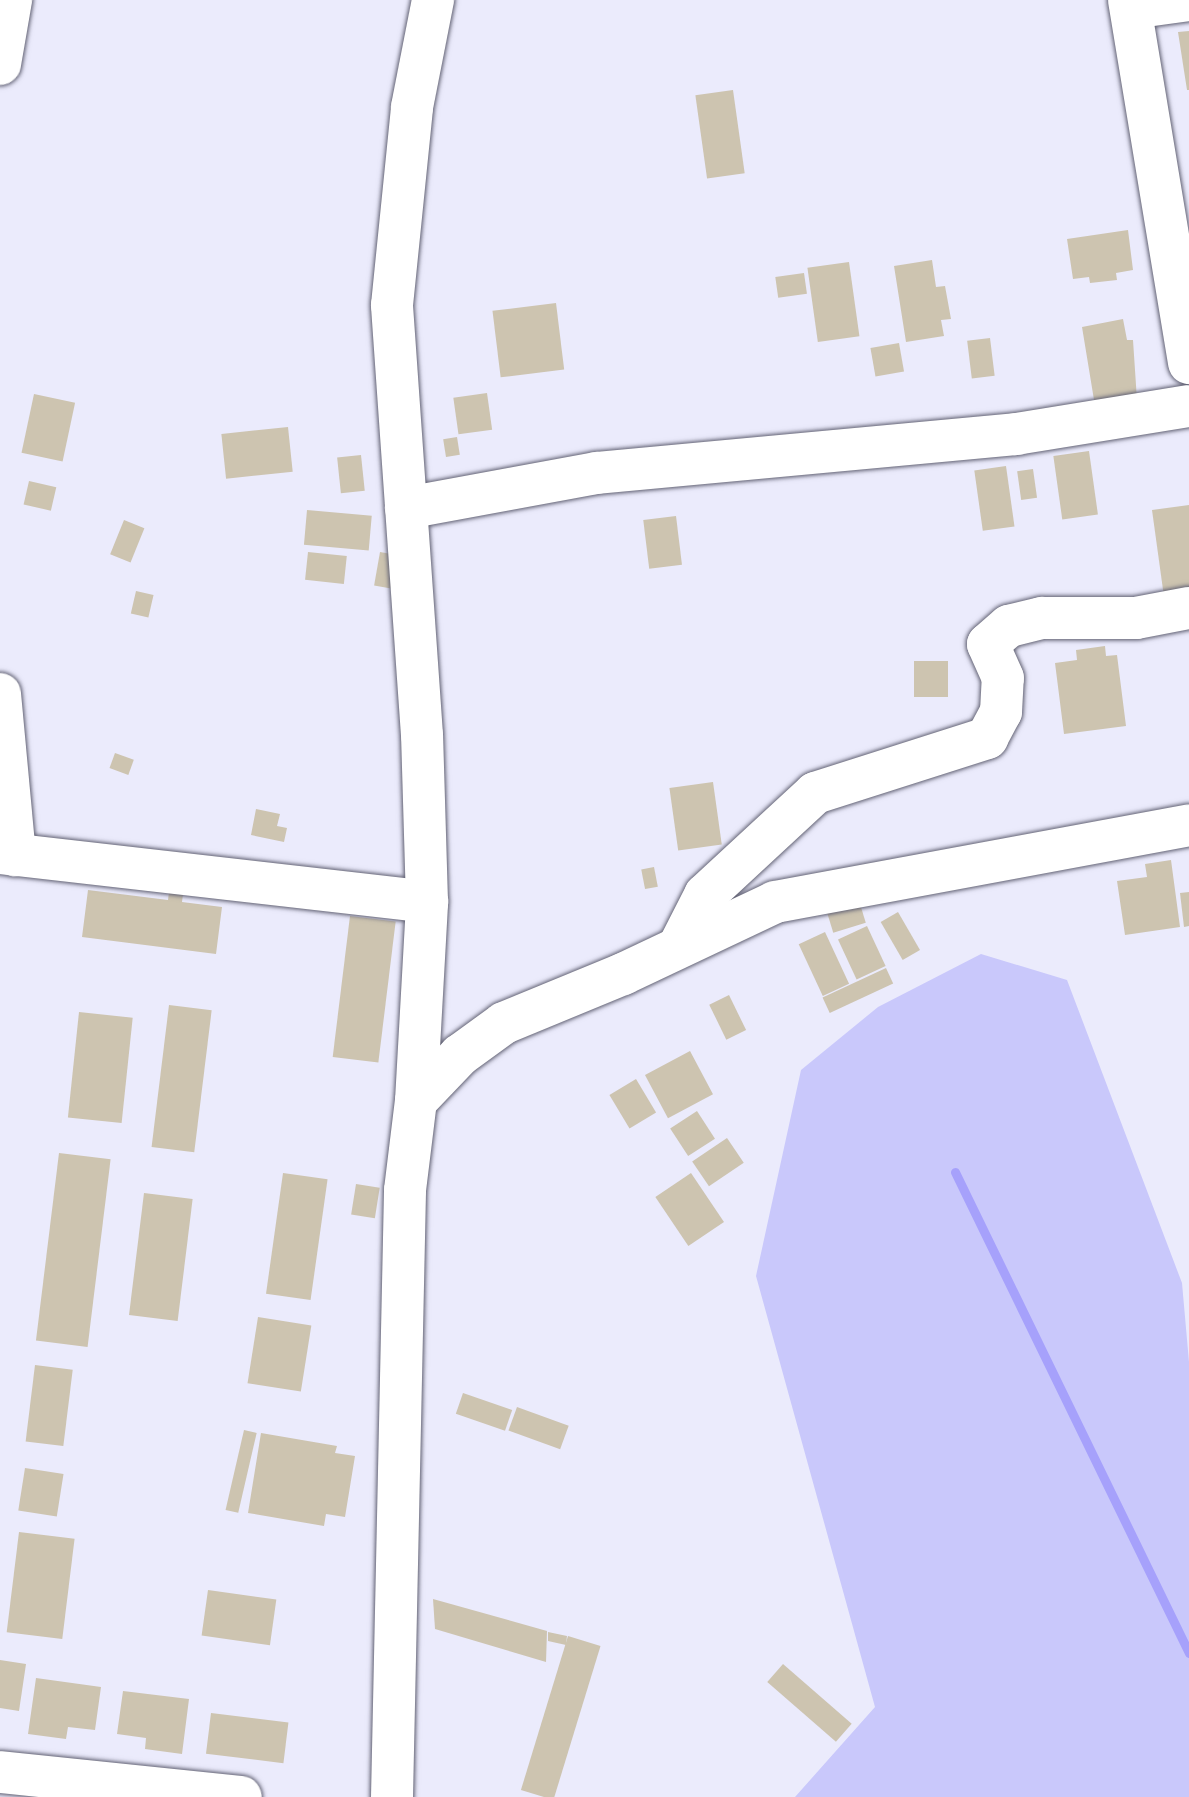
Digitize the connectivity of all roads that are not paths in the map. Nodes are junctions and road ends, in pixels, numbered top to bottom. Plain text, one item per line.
1 (11, 0) edge
2 (433, 0) edge
3 (1189, 0) edge
4 (1130, 4) edge
5 (0, 64) edge
6 (1175, 208) edge
7 (1189, 362) edge
8 (1189, 406) edge
9 (406, 508) junction
10 (1189, 608) edge
11 (0, 694) edge
12 (1189, 825) edge
13 (8, 854) edge
14 (427, 902) junction
15 (681, 942) junction
16 (416, 1101) junction
17 (0, 1772) edge
18 (153, 1791) edge
19 (241, 1797) edge
20 (392, 1797) edge

1 - 5 street
2 - 9 street
3 - 4 street
4 - 6 street
6 - 7 street
8 - 9 street
9 - 14 street
10 - 15 street
11 - 13 street
12 - 15 street
13 - 14 street
14 - 16 street
15 - 16 street
16 - 20 street
17 - 18 street
18 - 19 street

